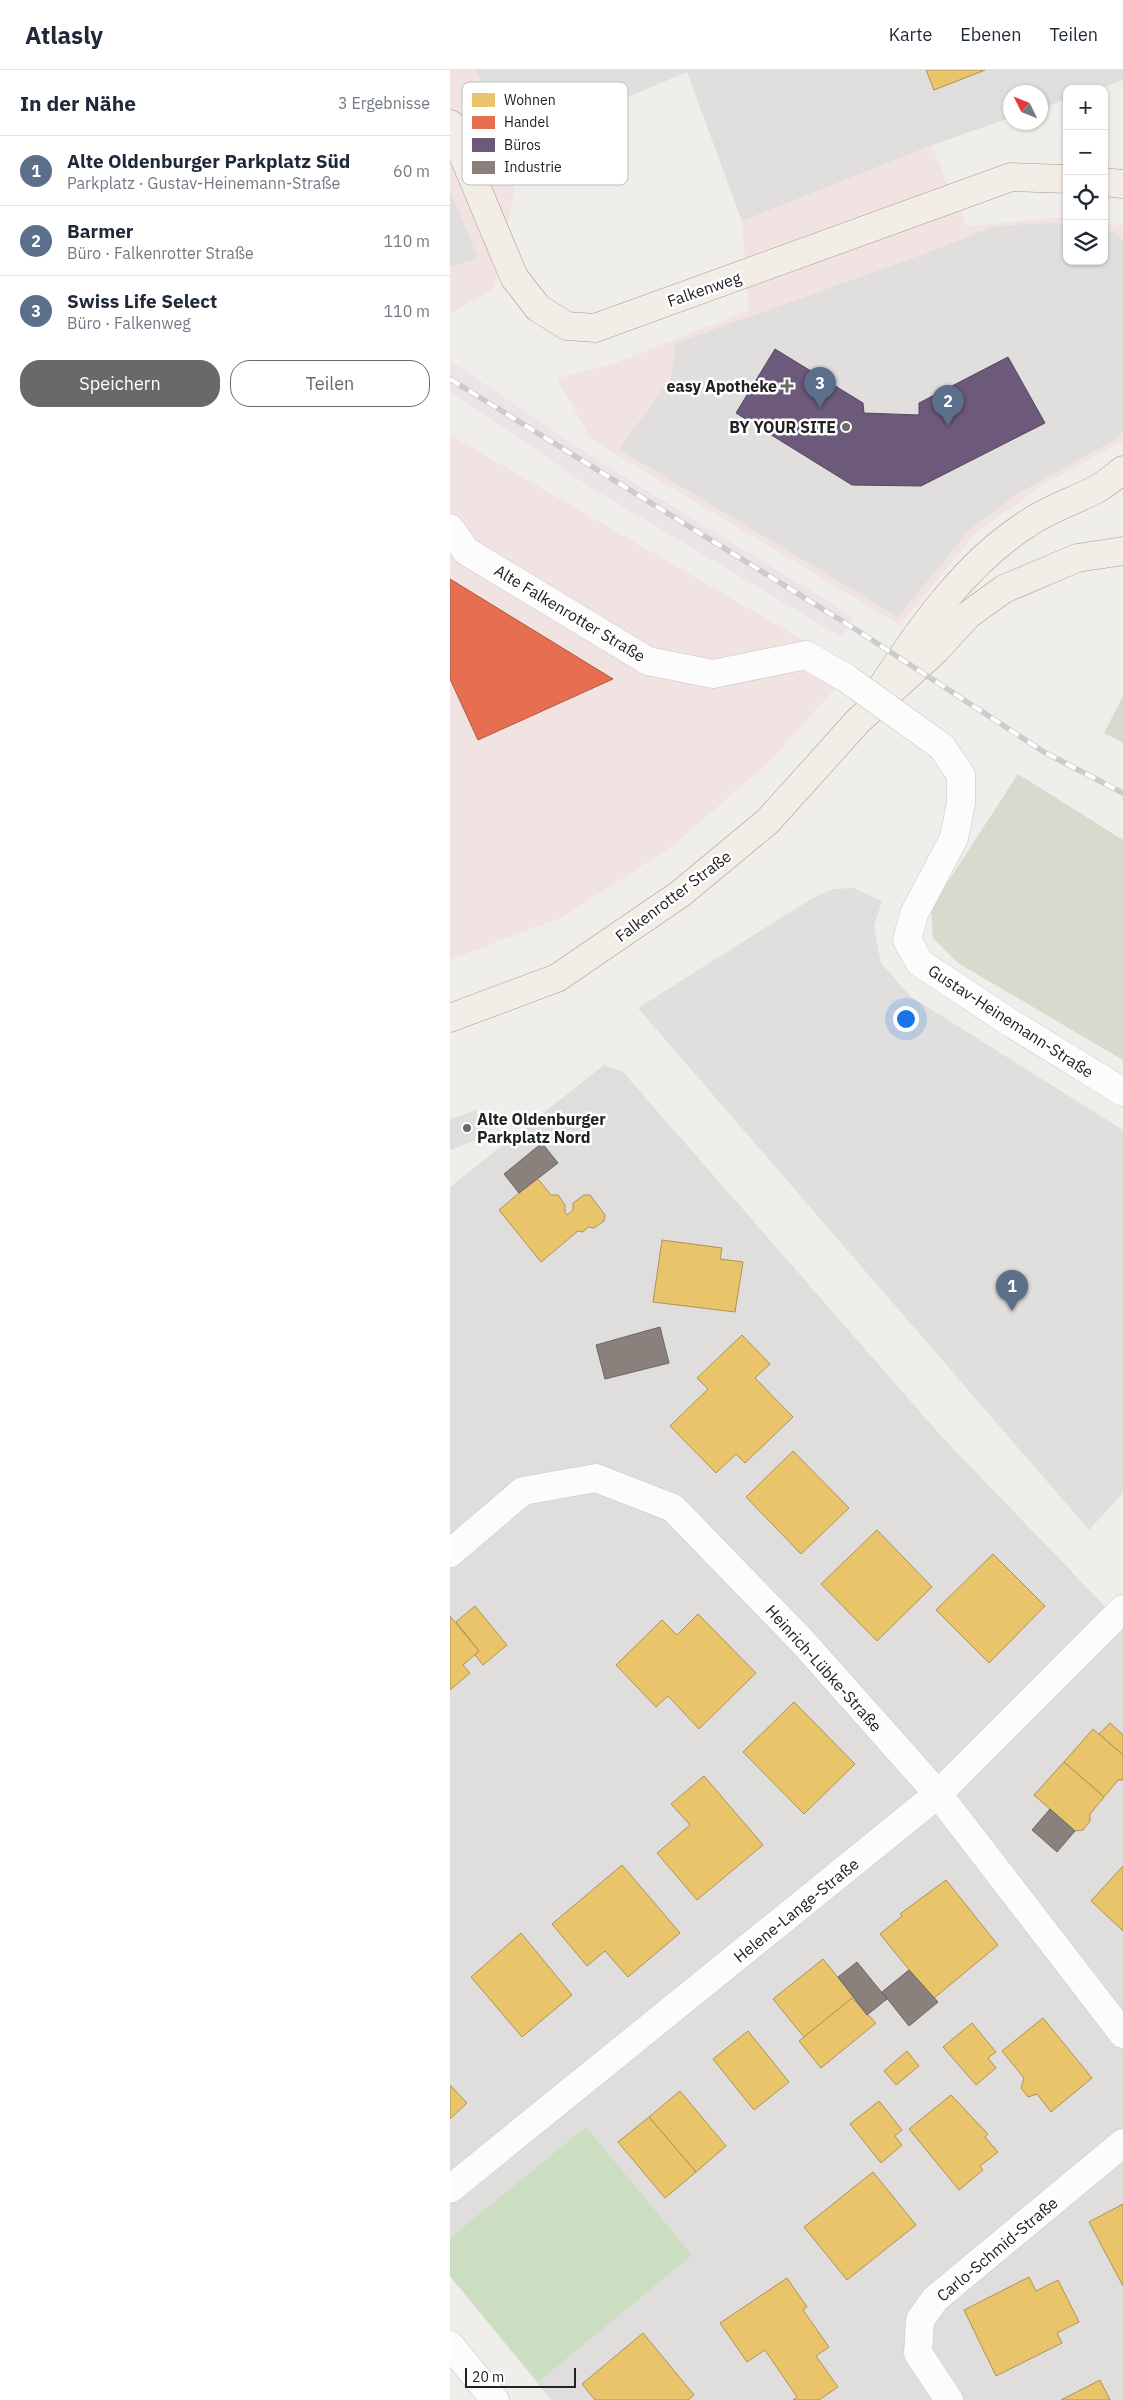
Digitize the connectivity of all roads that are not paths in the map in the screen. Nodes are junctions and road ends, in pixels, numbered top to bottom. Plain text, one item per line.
1 (450, 124) edge
2 (462, 153) edge
3 (1063, 179) edge
4 (1108, 182) edge
5 (1123, 184) edge
6 (476, 185) edge
7 (1123, 470) edge
8 (450, 528) edge
9 (1123, 551) edge
10 (846, 678) joint
11 (858, 722) junction
12 (450, 1018) edge
13 (1123, 1092) edge
14 (450, 1553) edge
15 (1123, 1609) edge
16 (938, 1794) junction
17 (1123, 2034) edge
18 (1123, 2143) edge
19 (450, 2189) edge
20 (450, 2345) edge
21 (495, 2400) edge
22 (949, 2400) edge

1 - 2 main road, Falkenweg
3 - 6 main road, Falkenweg
4 - 5 main road
7 - 11 main road, Falkenrotter Straße
8 - 10 street, Alte Falkenrotter Straße
9 - 11 main road, Falkenrotter Straße
10 - 13 street, Gustav-Heinemann-Straße, bridge
11 - 12 main road, Falkenrotter Straße
14 - 16 street, Heinrich-Lübke-Straße
15 - 16 street, Helene-Lange-Straße
16 - 17 street, Heinrich-Lübke-Straße
16 - 19 street, Helene-Lange-Straße
18 - 22 street, Carlo-Schmid-Straße
20 - 21 street

